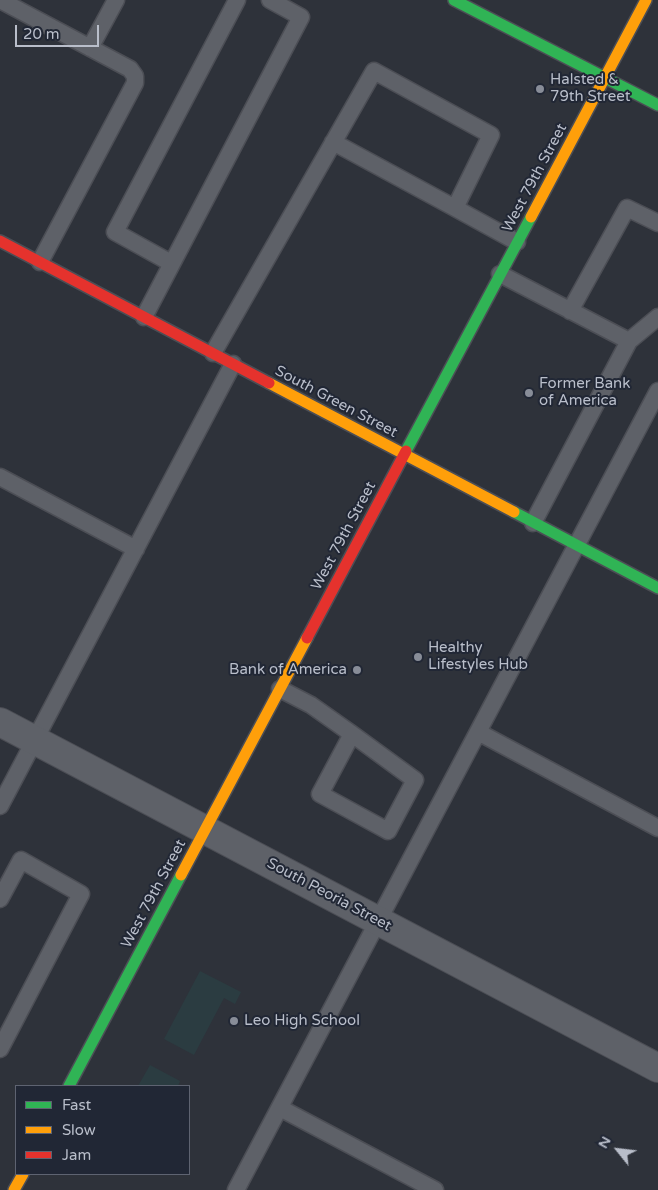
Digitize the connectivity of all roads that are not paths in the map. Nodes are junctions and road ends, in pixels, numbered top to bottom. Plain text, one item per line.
1 (0, 0) edge
2 (116, 0) edge
3 (237, 0) edge
4 (270, 0) edge
5 (454, 0) edge
6 (646, 0) edge
7 (90, 48) junction
8 (606, 77) junction
9 (658, 106) edge
10 (333, 142) junction
11 (455, 208) junction
12 (658, 223) edge
13 (0, 241) edge
14 (518, 242) junction
15 (40, 262) junction
16 (171, 263) junction
17 (500, 274) junction
18 (570, 311) junction
19 (658, 316) edge
20 (144, 317) junction
21 (629, 341) junction
22 (213, 353) junction
23 (233, 364) junction
24 (658, 391) edge
25 (404, 455) junction
26 (0, 477) edge
27 (533, 522) junction
28 (576, 545) junction
29 (136, 549) junction
30 (658, 588) edge
31 (280, 689) junction
32 (0, 722) edge
33 (478, 732) junction
34 (352, 734) junction
35 (35, 740) junction
36 (0, 806) edge
37 (658, 828) edge
38 (205, 830) junction
39 (0, 899) edge
40 (378, 922) junction
41 (0, 1049) edge
42 (658, 1068) edge
43 (70, 1085) edge
44 (280, 1108) junction
45 (22, 1175) edge
46 (14, 1190) edge
47 (236, 1190) edge
48 (435, 1190) edge

1 - 7 lane
2 - 7 lane
3 - 16 lane
4 - 16 lane
5 - 8 main road
6 - 8 main road, West 79th Street
7 - 15 lane
8 - 9 main road
8 - 14 main road, West 79th Street
10 - 11 lane
10 - 11 lane
10 - 22 lane
11 - 14 lane
12 - 18 lane
13 - 15 main road, South Green Street
14 - 17 main road, West 79th Street
15 - 20 main road, South Green Street
16 - 20 lane
17 - 18 lane
17 - 25 main road, West 79th Street
18 - 21 lane
19 - 21 lane
20 - 22 main road, South Green Street
21 - 27 lane
22 - 23 main road, South Green Street
23 - 25 main road, South Green Street
23 - 29 lane
24 - 28 lane
25 - 27 main road, South Green Street
25 - 31 main road, West 79th Street
26 - 29 lane
27 - 28 main road, South Green Street
28 - 30 main road, South Green Street
28 - 33 lane
29 - 35 lane
31 - 34 lane
31 - 38 main road, West 79th Street
32 - 35 street, South Peoria Street
33 - 37 lane
33 - 40 lane
34 - 34 lane
35 - 36 lane
35 - 38 street, South Peoria Street
38 - 40 street, South Peoria Street
38 - 43 main road, West 79th Street
39 - 41 lane
40 - 42 street, South Peoria Street
40 - 44 lane
44 - 47 lane
44 - 48 lane
45 - 46 main road

